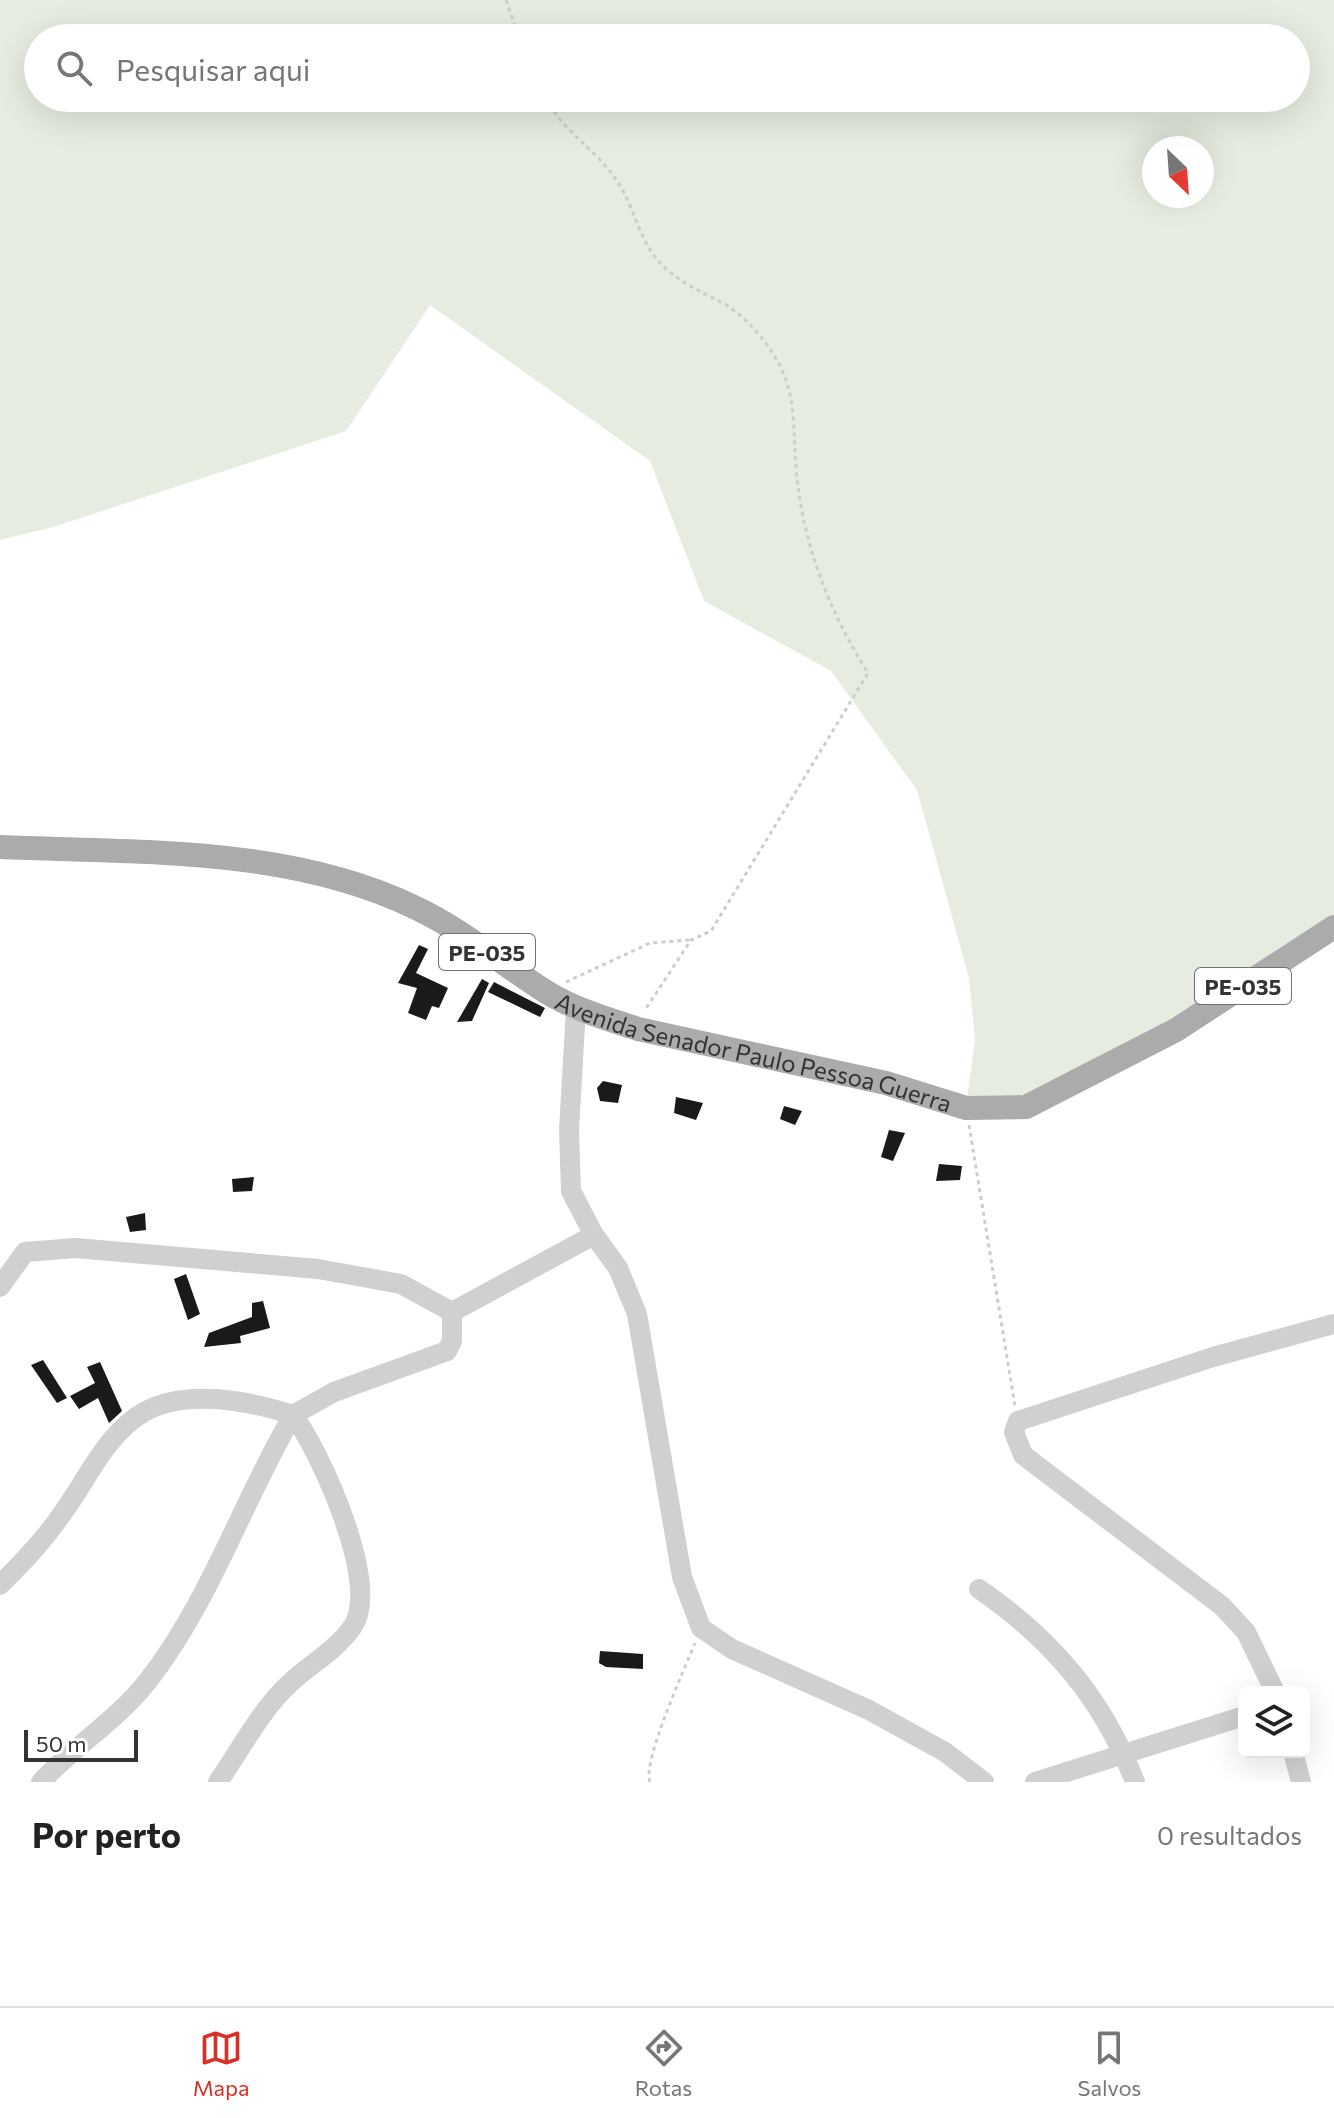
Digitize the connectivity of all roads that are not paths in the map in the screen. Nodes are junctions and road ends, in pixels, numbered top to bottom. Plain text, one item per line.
1 (0, 847) edge
2 (1334, 927) edge
3 (576, 1008) junction
4 (966, 1108) joint
5 (594, 1235) junction
6 (0, 1287) edge
7 (452, 1312) junction
8 (1334, 1324) edge
9 (293, 1415) junction
10 (0, 1585) edge
11 (979, 1589) dead end
12 (1272, 1686) edge
13 (1238, 1718) edge
14 (1125, 1754) junction
15 (1295, 1758) edge
16 (219, 1781) edge
17 (41, 1782) edge
18 (984, 1782) edge
19 (1035, 1782) edge
20 (1135, 1782) edge
21 (1301, 1782) edge

1 - 3 main road, Avenida Senador Paulo Pessoa Guerra / PE-035
2 - 4 main road, PE-035 / PE-035
3 - 4 main road, Avenida Senador Paulo Pessoa Guerra / PE-035
3 - 5 street
5 - 7 street
5 - 18 street
6 - 7 street
7 - 9 street
8 - 12 street
9 - 10 street
9 - 16 street
9 - 17 street
11 - 14 street
13 - 14 street
14 - 19 street
14 - 20 street
15 - 21 street

